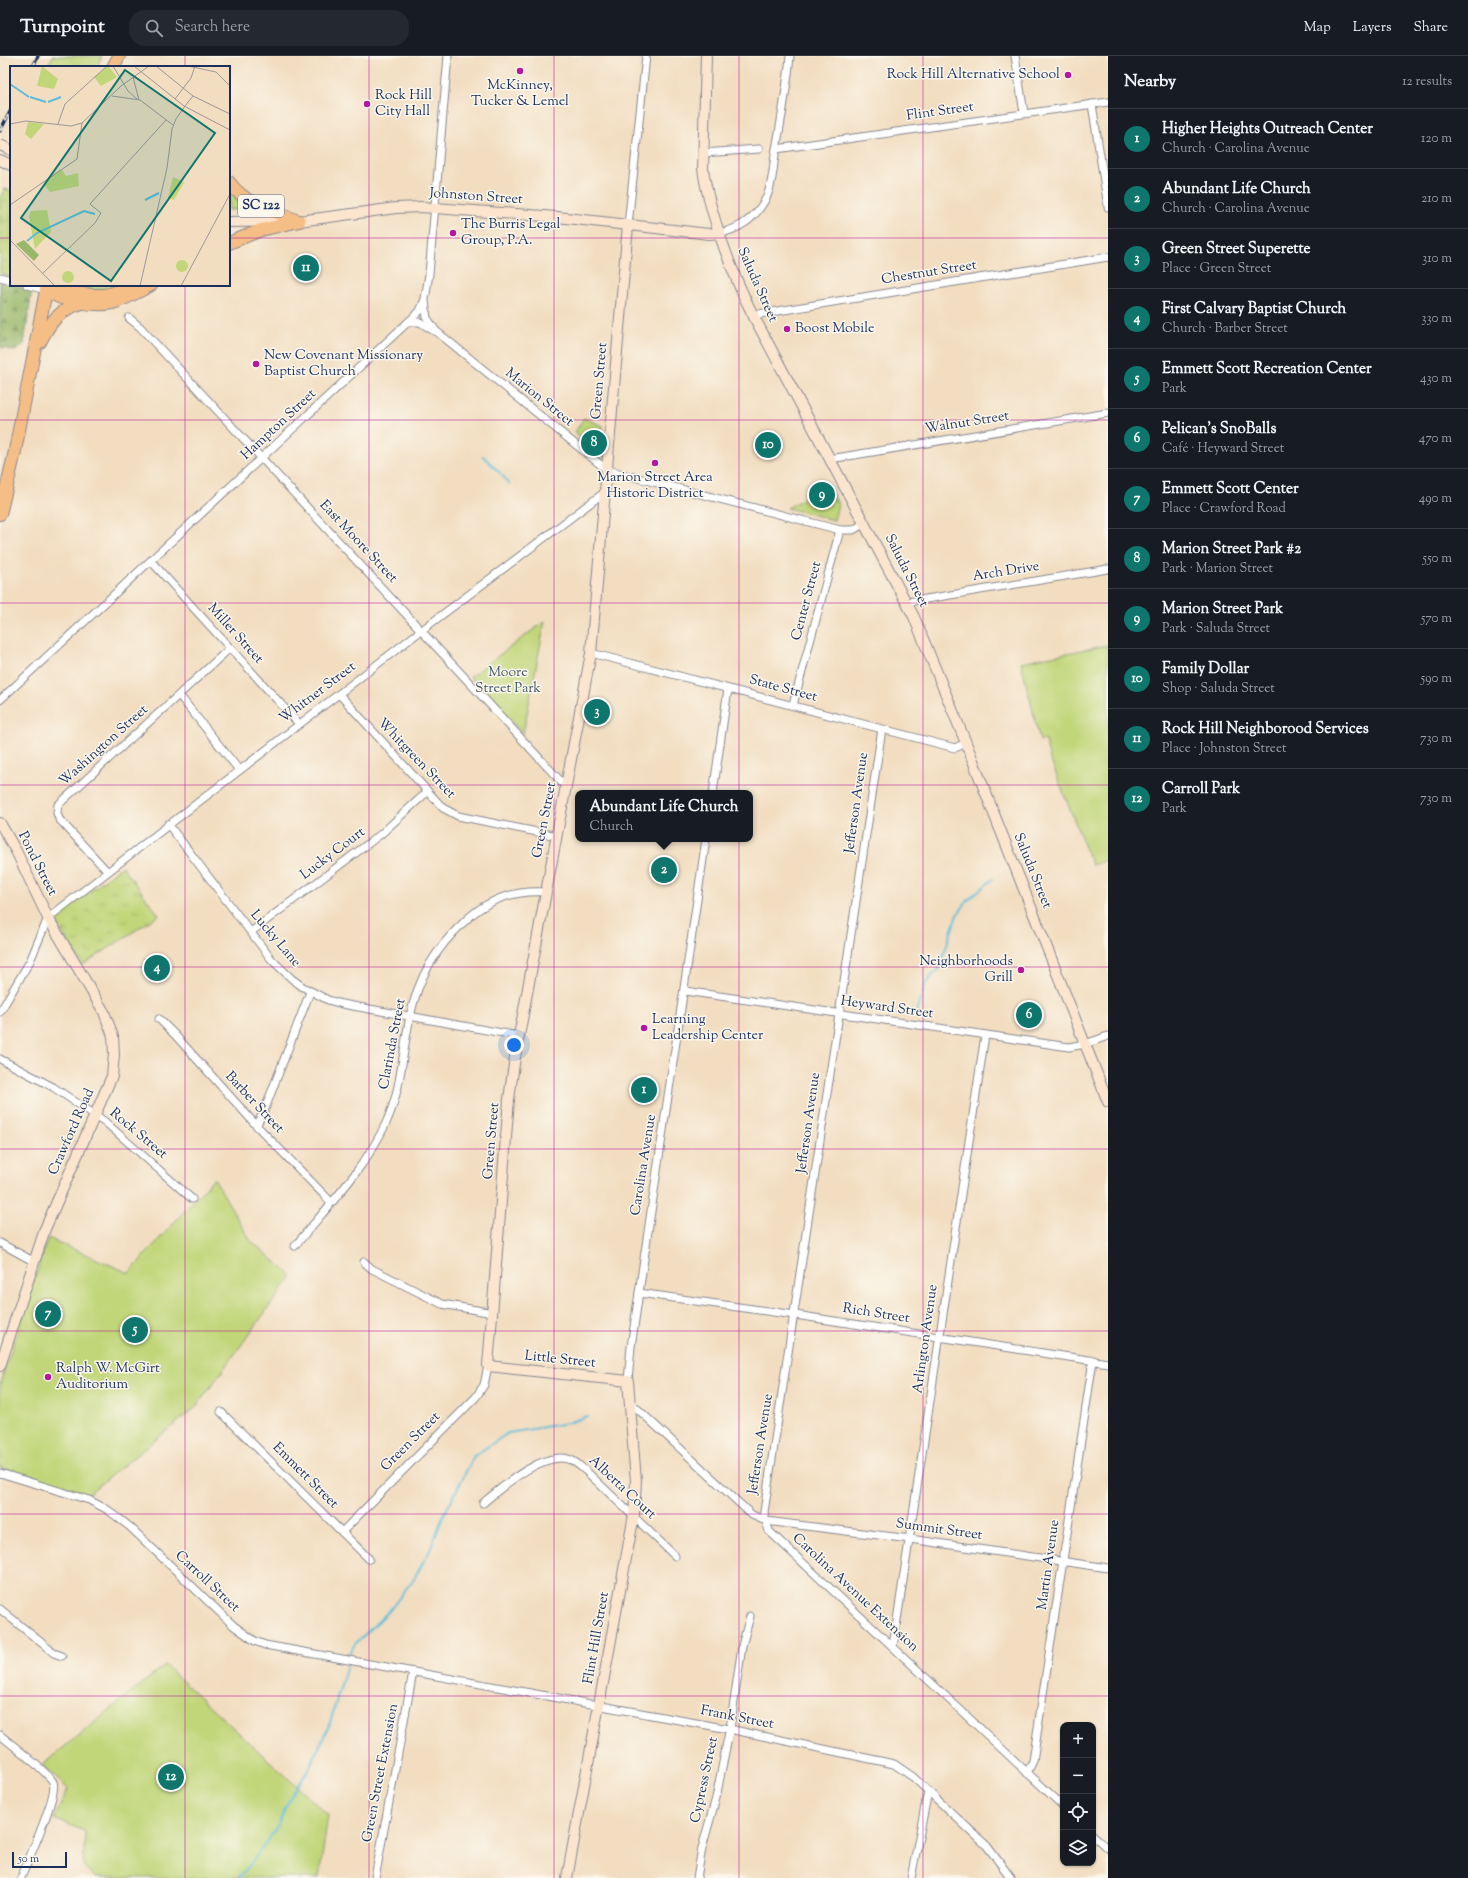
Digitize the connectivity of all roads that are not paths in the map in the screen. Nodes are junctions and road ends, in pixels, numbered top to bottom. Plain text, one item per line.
1 (119, 56) edge
2 (448, 56) edge
3 (646, 56) edge
4 (706, 56) edge
5 (790, 56) edge
6 (1015, 56) edge
7 (114, 66) edge
8 (1108, 102) edge
9 (1092, 104) junction
10 (1024, 113) junction
11 (0, 145) edge
12 (759, 149) dead end
13 (776, 149) junction
14 (10, 150) edge
15 (702, 153) junction
16 (0, 160) edge
17 (10, 165) edge
18 (230, 183) edge
19 (434, 207) junction
20 (1108, 207) edge
21 (299, 221) junction
22 (230, 222) edge
23 (628, 225) junction
24 (720, 233) junction
25 (230, 243) edge
26 (1108, 257) edge
27 (0, 277) edge
28 (10, 280) edge
29 (34, 286) edge
30 (73, 286) edge
31 (127, 286) edge
32 (149, 286) edge
33 (47, 288) edge
34 (83, 298) junction
35 (425, 299) junction
36 (754, 315) junction
37 (129, 318) dead end
38 (410, 322) junction
39 (436, 331) junction
40 (34, 352) junction
41 (1108, 413) edge
42 (263, 458) junction
43 (830, 459) junction
44 (607, 470) junction
45 (605, 492) junction
46 (0, 514) edge
47 (865, 523) junction
48 (840, 530) junction
49 (151, 561) junction
50 (1108, 568) edge
51 (908, 602) junction
52 (422, 630) junction
53 (230, 648) junction
54 (591, 653) junction
55 (728, 688) junction
56 (339, 694) junction
57 (179, 695) junction
58 (0, 700) edge
59 (793, 705) junction
60 (299, 724) junction
61 (882, 730) junction
62 (966, 743) junction
63 (239, 770) junction
64 (566, 787) junction
65 (713, 790) edge
66 (427, 792) junction
67 (0, 824) edge
68 (168, 824) junction
69 (557, 836) junction
70 (706, 842) edge
71 (106, 871) junction
72 (546, 892) junction
73 (48, 918) junction
74 (251, 932) junction
75 (685, 991) junction
76 (310, 992) junction
77 (0, 1012) edge
78 (839, 1014) junction
79 (410, 1017) junction
80 (159, 1019) dead end
81 (985, 1035) junction
82 (519, 1036) junction
83 (1108, 1036) edge
84 (1085, 1044) junction
85 (0, 1059) edge
86 (1108, 1102) edge
87 (95, 1115) junction
88 (256, 1125) junction
89 (192, 1199) dead end
90 (331, 1202) junction
91 (0, 1243) edge
92 (296, 1246) dead end
93 (33, 1261) junction
94 (364, 1262) dead end
95 (639, 1293) junction
96 (493, 1314) junction
97 (794, 1315) junction
98 (939, 1337) junction
99 (1093, 1360) junction
100 (1108, 1362) edge
101 (0, 1366) edge
102 (488, 1366) junction
103 (628, 1381) junction
104 (629, 1401) junction
105 (221, 1412) dead end
106 (0, 1473) edge
107 (483, 1502) dead end
108 (634, 1516) junction
109 (766, 1521) junction
110 (342, 1532) junction
111 (910, 1539) junction
112 (675, 1556) dead end
113 (369, 1559) dead end
114 (1063, 1561) junction
115 (1108, 1568) edge
116 (0, 1609) edge
117 (750, 1616) dead end
118 (893, 1647) junction
119 (62, 1656) dead end
120 (413, 1672) junction
121 (600, 1706) junction
122 (729, 1729) junction
123 (0, 1735) edge
124 (1027, 1773) junction
125 (928, 1791) junction
126 (1060, 1803) edge
127 (1096, 1838) edge
128 (1108, 1849) edge
129 (21, 1878) edge
130 (375, 1878) edge
131 (567, 1878) edge
132 (698, 1878) edge
133 (911, 1878) edge
134 (1011, 1878) edge

1 - 7 main road
2 - 19 street, Hampton Street
3 - 23 street, Green Street
4 - 15 street, Saluda Street
5 - 13 street
6 - 10 street
8 - 9 street, Flint Street
9 - 10 street, Flint Street
9 - 20 street
10 - 13 street, Flint Street
11 - 14 street
12 - 15 street
13 - 24 street
15 - 24 street, Saluda Street
16 - 17 street
18 - 21 main road, SC 122
19 - 21 street, Johnston Street
19 - 23 street, Johnston Street
19 - 35 street, Hampton Street
21 - 22 street, Johnston Street
21 - 25 main road, SC 122
23 - 24 street, Johnston Street
23 - 44 street, Green Street
24 - 36 street, Saluda Street
26 - 36 street, Chestnut Street
27 - 28 street
29 - 33 street
30 - 34 main road
31 - 34 main road
32 - 34 main road
33 - 34 main road
33 - 40 main road
34 - 40 main road
35 - 38 street, Hampton Street
35 - 39 street, Marion Street
36 - 43 street, Saluda Street
37 - 42 street, East Moore Street
38 - 39 street, Marion Street
38 - 42 street, Hampton Street
39 - 44 street, Marion Street
40 - 46 main road
41 - 43 street, Walnut Street
42 - 49 street, Hampton Street
42 - 52 street, East Moore Street
43 - 47 street, Saluda Street
44 - 45 street, Green Street
44 - 48 street, Marion Street
45 - 52 street, Whitner Street
45 - 54 street, Green Street
47 - 48 street
47 - 51 street, Saluda Street
48 - 59 street, Center Street
49 - 53 street, Miller Street
49 - 58 street, Hampton Street
50 - 51 street, Arch Drive
51 - 62 street, Saluda Street
52 - 56 street, Whitner Street
52 - 64 street, East Moore Street
53 - 57 street, Washington Street
53 - 60 street, Miller Street
54 - 55 street, State Street
54 - 64 street, Green Street
55 - 59 street, State Street
55 - 65 street
56 - 60 street, Whitner Street
56 - 66 street, Whitgreen Street
57 - 63 street
57 - 71 street, Washington Street
59 - 61 street, State Street
60 - 63 street, Whitner Street
61 - 62 street, State Street
61 - 78 street, Jefferson Avenue
62 - 84 street, Saluda Street
63 - 68 street, Whitner Street
64 - 69 street, Green Street
66 - 69 street, Whitgreen Street
66 - 74 street, Lucky Court
67 - 73 street, Pond Street
68 - 71 street, Whitner Street
68 - 74 street, Lucky Lane
69 - 72 street, Green Street
70 - 75 street, Carolina Avenue
71 - 73 street, Whitner Street
72 - 79 street, Clarinda Street
72 - 82 street, Green Street
73 - 77 street
73 - 87 street, Crawford Road
74 - 76 street, Lucky Lane
75 - 78 street, Heyward Street
75 - 95 street, Carolina Avenue
76 - 79 street, Lucky Lane
76 - 88 street
78 - 81 street, Heyward Street
78 - 97 street, Jefferson Avenue
79 - 82 street, Lucky Lane
79 - 90 street, Clarinda Street
80 - 88 street, Barber Street
81 - 84 street, Heyward Street
81 - 98 street, Arlington Avenue
82 - 96 street, Green Street
83 - 84 street, Heyward Street
84 - 86 street, Saluda Street
85 - 87 street, Rock Street
87 - 89 street, Rock Street
87 - 93 street, Crawford Road
88 - 90 street, Barber Street
90 - 92 street, Clarinda Street
91 - 93 street
93 - 101 street, Crawford Road
94 - 96 street
95 - 97 street, Rich Street
95 - 103 street, Carolina Avenue
96 - 102 street, Green Street
97 - 98 street, Rich Street
97 - 109 street, Jefferson Avenue
98 - 99 street, Rich Street
98 - 111 street, Arlington Avenue
99 - 100 street, Rich Street
99 - 114 street, Martin Avenue
102 - 103 street, Little Street
102 - 110 street, Green Street
103 - 104 street, Carolina Avenue
104 - 108 street, Flint Hill Street
104 - 109 street
105 - 110 street, Emmett Street
106 - 120 street, Carroll Street
107 - 108 street, Alberta Court
108 - 112 street, Alberta Court
108 - 121 street, Flint Hill Street
109 - 111 street, Summit Street
109 - 118 street, Carolina Avenue Extension
110 - 113 street, Emmett Street
111 - 114 street, Summit Street
111 - 118 street, Arlington Avenue
114 - 115 street, Summit Street
114 - 124 street, Martin Avenue
116 - 119 street
117 - 122 street, Cypress Street
118 - 124 street, Carolina Avenue Extension
120 - 121 street, Frank Street
120 - 130 street, Green Street Extension
121 - 122 street, Frank Street
121 - 131 street, Flint Hill Street
122 - 125 street, Frank Street
122 - 132 street, Cypress Street
123 - 129 street
124 - 126 street, Carolina Avenue Extension
125 - 133 street
125 - 134 street, Frank Street
127 - 128 street

